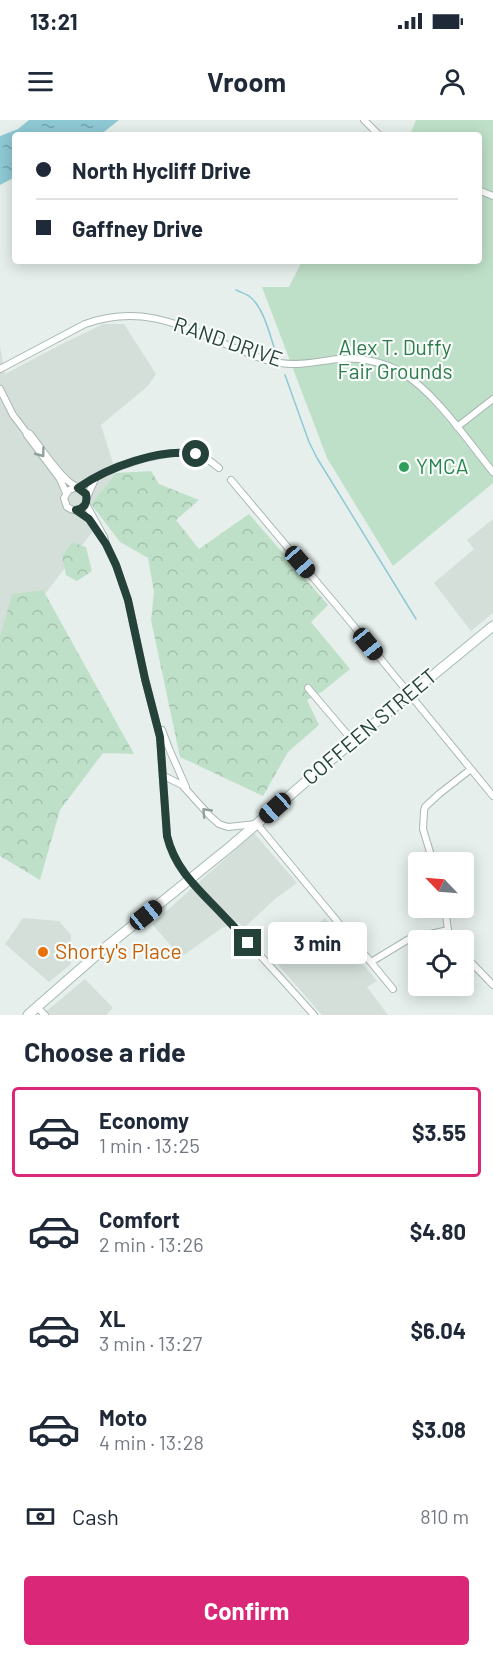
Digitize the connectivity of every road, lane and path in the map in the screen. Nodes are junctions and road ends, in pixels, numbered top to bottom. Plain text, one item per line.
1 (364, 120) edge
2 (376, 132) edge
3 (0, 369) edge
4 (0, 389) edge
5 (493, 399) edge
6 (457, 427) junction
7 (26, 432) junction
8 (219, 468) dead end
9 (493, 472) edge
10 (96, 477) junction
11 (231, 480) dead end
12 (77, 488) junction
13 (66, 493) junction
14 (86, 501) junction
15 (76, 510) junction
16 (106, 544) junction
17 (493, 626) edge
18 (308, 688) dead end
19 (410, 694) junction
20 (156, 716) junction
21 (353, 741) junction
22 (471, 769) junction
23 (164, 776) junction
24 (191, 795) junction
25 (493, 796) edge
26 (257, 824) junction
27 (430, 852) edge
28 (189, 880) junction
29 (446, 918) edge
30 (448, 930) edge
31 (408, 940) edge
32 (371, 962) junction
33 (474, 965) edge
34 (493, 985) edge
35 (393, 989) dead end
36 (37, 1007) junction
37 (28, 1015) edge
38 (45, 1015) edge
39 (315, 1015) edge

1 - 2 street
3 - 6 street, RAND DRIVE
4 - 7 street
5 - 6 street
6 - 9 street, RAND DRIVE
7 - 12 street
7 -> 13 street
8 - 10 street
10 - 12 street
10 - 14 street
11 - 19 street
12 - 13 street
12 - 14 street
13 - 15 street
14 - 15 street
14 - 16 street
15 - 16 street
16 - 20 street
17 - 19 main road, COFFEEN STREET
18 - 21 street
19 - 21 main road, COFFEEN STREET
19 - 22 street
20 - 23 street
20 - 24 street
21 - 26 main road, COFFEEN STREET
22 - 25 street
22 - 27 street
23 - 24 street
23 - 28 street
26 -> 24 street
26 - 28 main road, COFFEEN STREET
26 - 32 street
28 - 36 main road, COFFEEN STREET
28 - 39 street
29 - 30 street
31 - 32 street
32 - 35 street
33 - 34 street
36 - 37 main road, COFFEEN STREET
36 - 38 street

